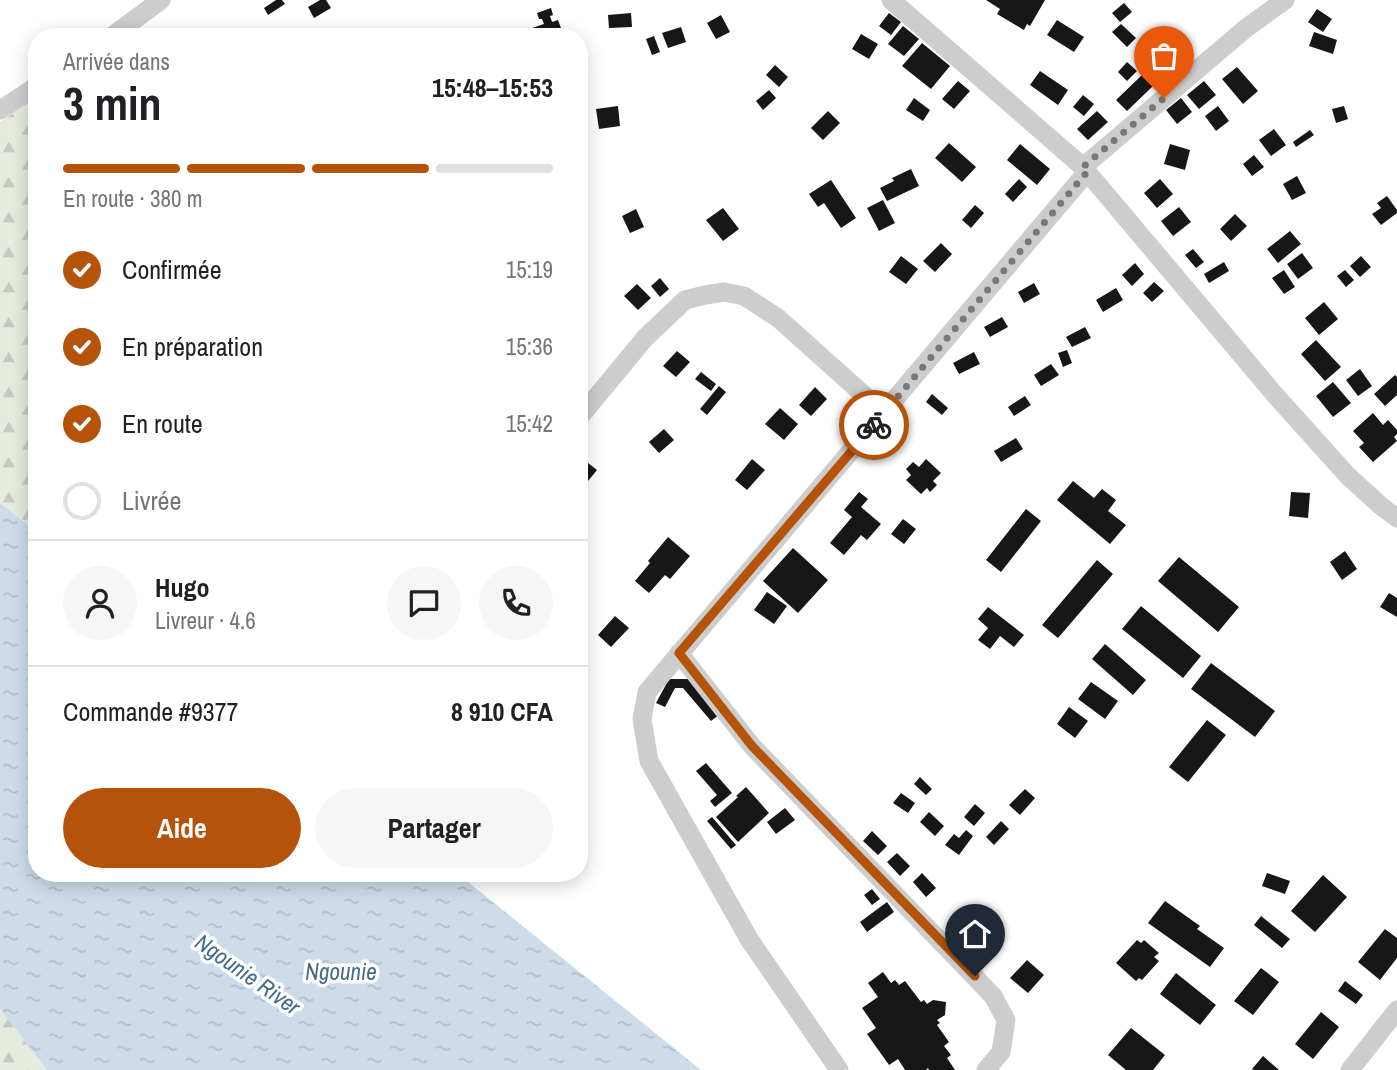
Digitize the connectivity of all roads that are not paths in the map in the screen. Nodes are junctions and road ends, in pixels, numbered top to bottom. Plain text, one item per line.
1 (162, 0) edge
2 (891, 0) edge
3 (1284, 0) edge
4 (123, 28) edge
5 (28, 92) edge
6 (0, 110) edge
7 (1085, 170) junction
8 (588, 407) edge
9 (884, 413) junction
10 (1397, 518) edge
11 (679, 653) junction
12 (1397, 1010) edge
13 (839, 1070) edge
14 (986, 1070) edge
15 (1350, 1070) edge

1 - 4 street
2 - 7 street
3 - 7 street
5 - 6 street
7 - 9 street
7 - 10 street
8 - 9 street
9 - 11 street
11 - 13 street
11 - 14 street
12 - 15 street

